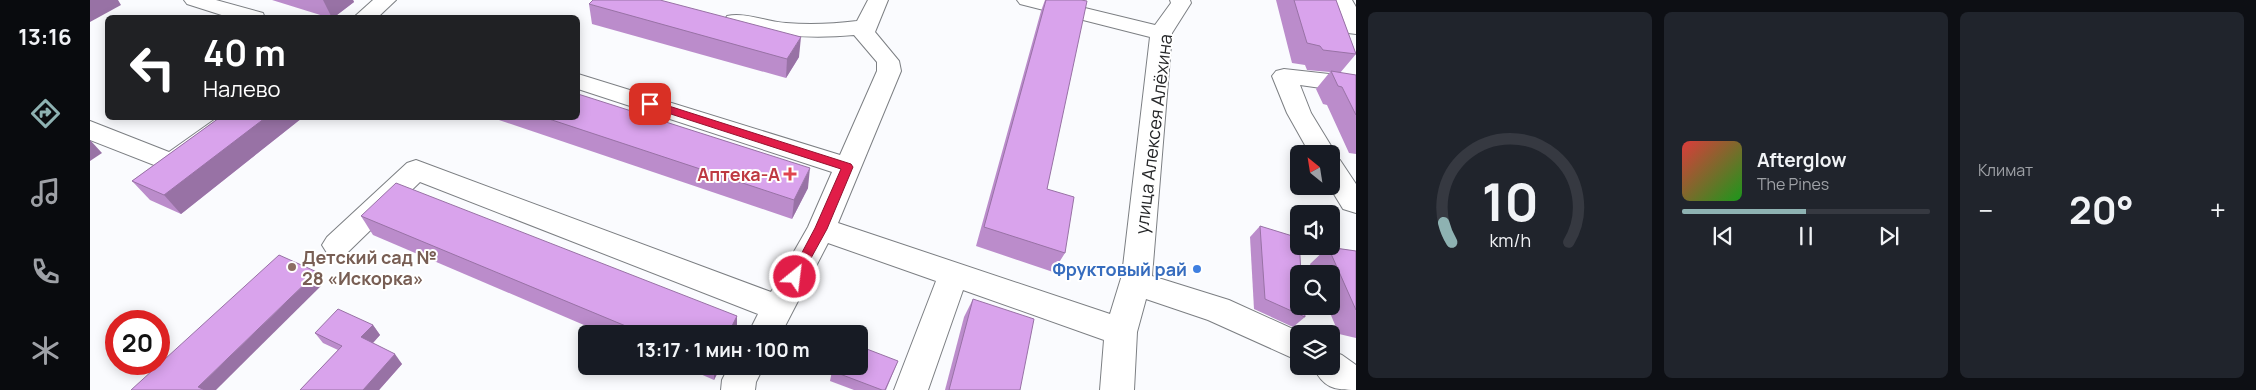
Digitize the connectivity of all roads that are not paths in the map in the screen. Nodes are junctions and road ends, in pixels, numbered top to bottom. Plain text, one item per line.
1 (194, 0) edge
2 (386, 0) edge
3 (878, 0) edge
4 (1027, 0) edge
5 (1180, 0) edge
6 (245, 15) edge
7 (370, 15) edge
8 (717, 17) edge
9 (864, 27) junction
10 (1161, 33) junction
11 (580, 82) edge
12 (1356, 85) edge
13 (230, 120) edge
14 (90, 130) edge
15 (1318, 145) edge
16 (848, 167) junction
17 (1340, 181) edge
18 (1356, 203) edge
19 (821, 229) junction
20 (337, 245) dead end
21 (953, 274) junction
22 (1135, 283) junction
23 (778, 308) junction
24 (769, 325) edge
25 (1121, 332) junction
26 (1290, 343) edge
27 (1340, 373) edge
28 (742, 375) edge
29 (1356, 384) edge
30 (738, 390) edge
31 (911, 390) edge
32 (1117, 390) edge

1 - 6 street
2 - 7 street
3 - 9 street
4 - 10 street
5 - 10 street, улица Алексея Алёхина
8 - 9 street
9 - 16 street
10 - 22 street, улица Алексея Алёхина
11 - 16 street
12 - 15 street
13 - 14 street
16 - 19 street
17 - 18 street
19 - 21 street
19 - 23 street
20 - 23 street
21 - 25 street
21 - 31 street
22 - 25 street, улица Алексея Алёхина
22 - 26 street
23 - 24 street
25 - 32 street, улица Алексея Алёхина
27 - 29 street
28 - 30 street

